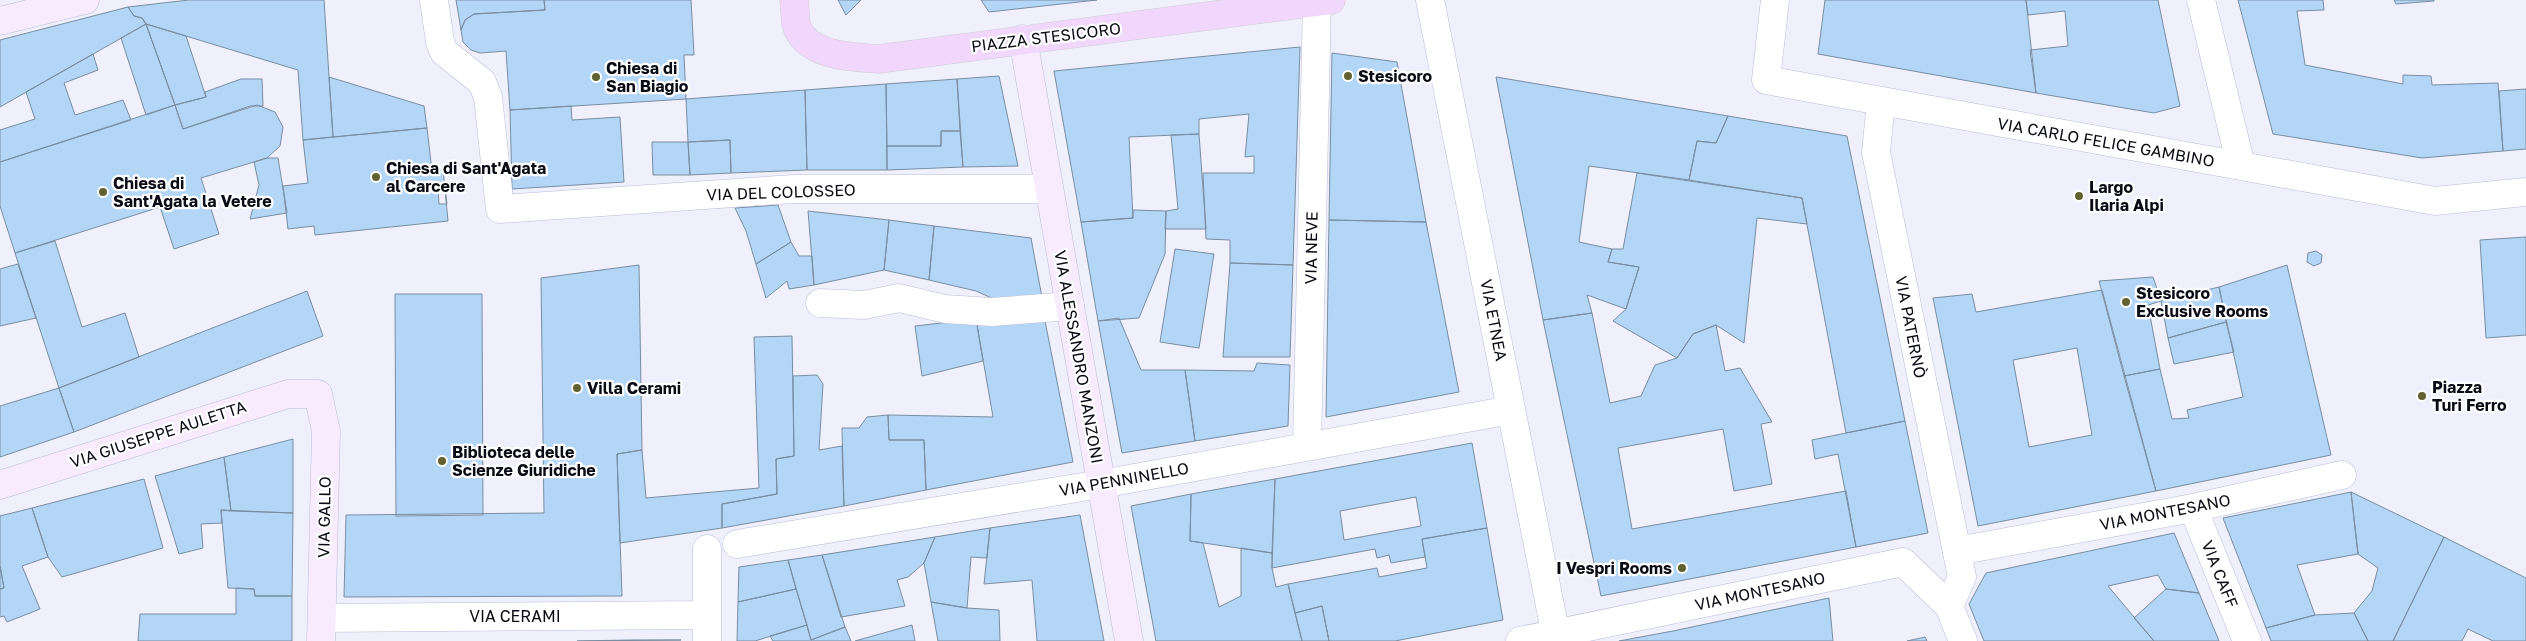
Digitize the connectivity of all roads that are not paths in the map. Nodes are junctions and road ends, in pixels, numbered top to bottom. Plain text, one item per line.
1 (85, 0) edge
2 (434, 0) edge
3 (794, 0) edge
4 (1430, 0) edge
5 (1775, 0) edge
6 (2201, 0) edge
7 (1316, 1) edge
8 (1246, 5) edge
9 (0, 21) edge
10 (1024, 39) junction
11 (1881, 102) junction
12 (2241, 166) junction
13 (1048, 189) junction
14 (2526, 192) edge
15 (820, 303) dead end
16 (1070, 306) junction
17 (318, 394) joint
18 (1512, 410) junction
19 (1307, 446) junction
20 (2342, 475) dead end
21 (1102, 484) junction
22 (0, 485) edge
23 (2193, 508) junction
24 (737, 544) dead end
25 (707, 549) dead end
26 (1957, 551) junction
27 (1949, 606) junction
28 (707, 628) edge
29 (322, 629) edge
30 (1556, 637) edge
31 (1130, 641) edge
32 (1520, 641) edge
33 (1964, 641) edge
34 (2247, 641) edge

1 - 9 main road
2 - 13 street, VIA DEL COLOSSEO
3 - 10 main road, PIAZZA STESICORO
4 - 18 street, VIA ETNEA
5 - 11 street, VIA CARLO FELICE GAMBINO
6 - 12 street
7 - 8 main road, PIAZZA STESICORO
7 - 19 street, VIA NEVE
8 - 10 main road, PIAZZA STESICORO
10 - 13 main road, VIA ALESSANDRO MANZONI
11 - 12 street, VIA CARLO FELICE GAMBINO
11 - 26 street, VIA PATERNÒ
12 - 14 street, VIA CARLO FELICE GAMBINO
13 - 16 main road, VIA ALESSANDRO MANZONI
15 - 16 street
16 - 21 main road, VIA ALESSANDRO MANZONI
17 - 22 main road, VIA GIUSEPPE AULETTA
17 - 29 main road, VIA GALLO
18 - 19 street, VIA PENNINELLO
18 - 30 street, VIA ETNEA
19 - 21 street, VIA PENNINELLO
20 - 23 street, VIA MONTESANO
21 - 24 street, VIA PENNINELLO
21 - 31 main road, VIA ALESSANDRO MANZONI
23 - 26 street, VIA MONTESANO
23 - 34 street, VIA CAFF
25 - 28 street
26 - 27 street, VIA PATERNÒ
27 - 30 street, VIA MONTESANO
27 - 33 street
28 - 29 street, VIA CERAMI
30 - 32 street

